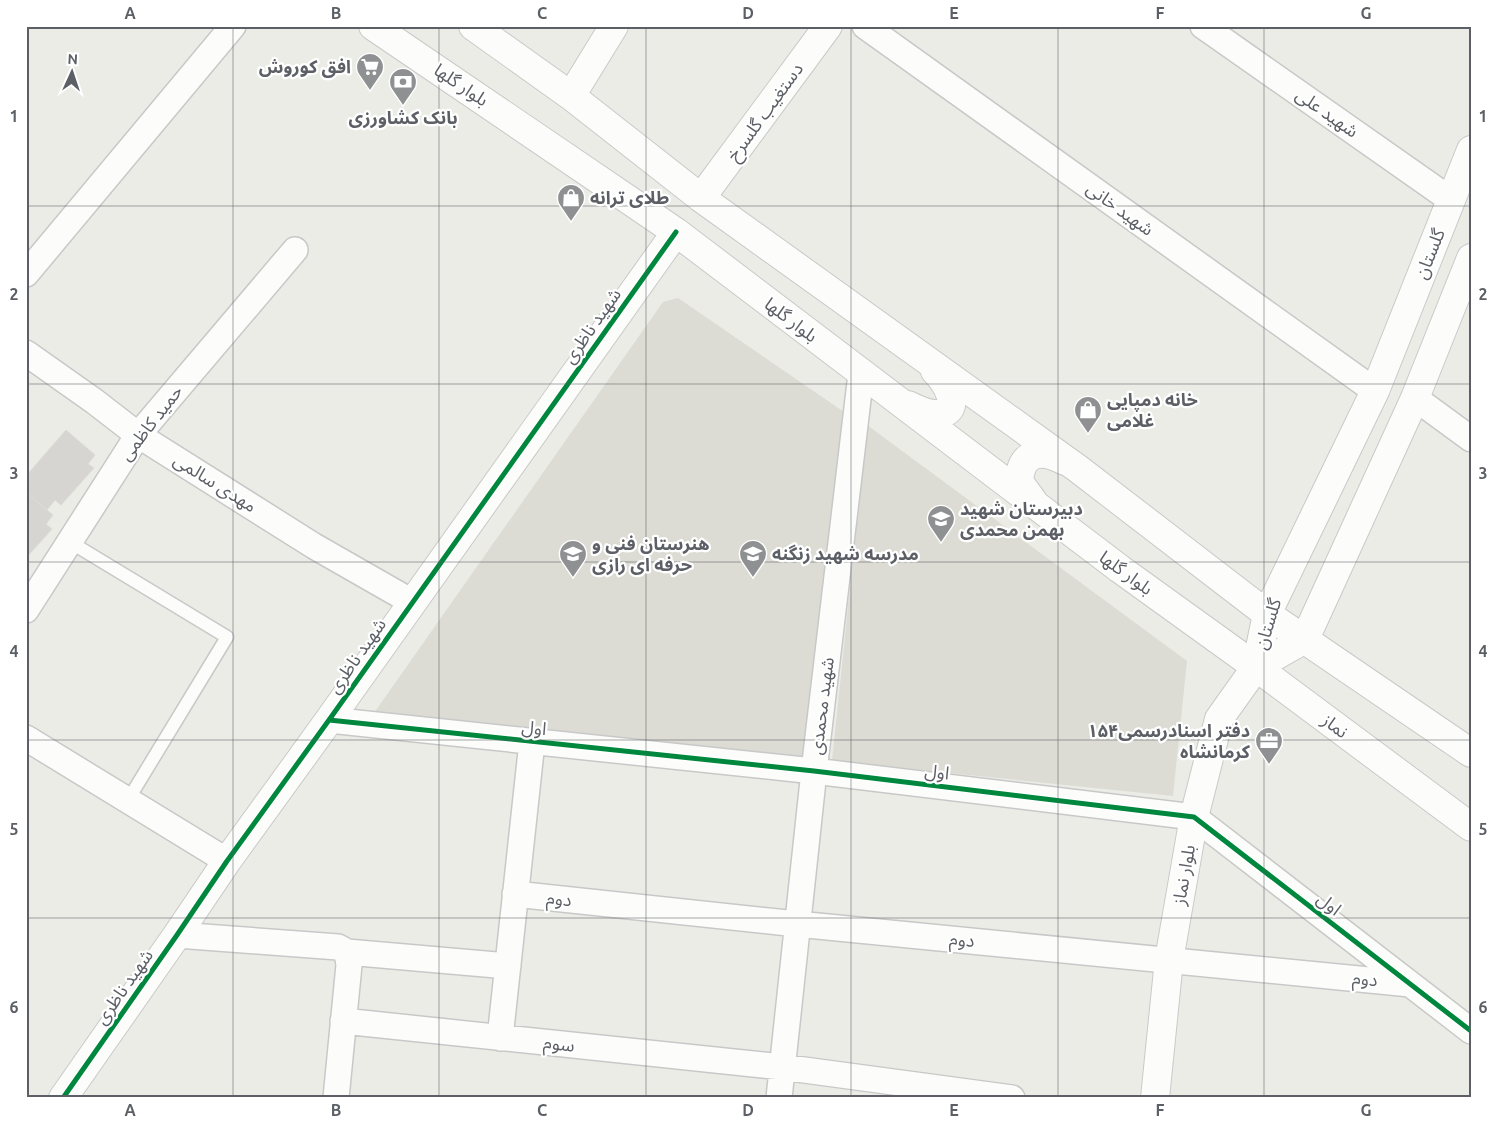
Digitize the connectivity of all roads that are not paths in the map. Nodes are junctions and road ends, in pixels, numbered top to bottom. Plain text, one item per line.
1 (234, 26) edge
2 (373, 26) edge
3 (472, 26) edge
4 (614, 26) edge
5 (828, 26) edge
6 (865, 26) edge
7 (1203, 26) edge
8 (571, 96) junction
9 (1471, 150) edge
10 (702, 198) junction
11 (1451, 200) junction
12 (676, 232) junction
13 (295, 250) dead end
14 (1471, 258) edge
15 (26, 274) edge
16 (26, 353) edge
17 (917, 354) junction
18 (861, 374) junction
19 (1375, 391) junction
20 (893, 397) junction
21 (1415, 398) junction
22 (138, 435) junction
23 (1471, 439) edge
24 (1077, 468) junction
25 (1044, 512) junction
26 (70, 542) junction
27 (412, 602) junction
28 (26, 610) edge
29 (1267, 614) junction
30 (1199, 626) joint
31 (1305, 639) junction
32 (1256, 667) junction
33 (329, 720) junction
34 (26, 738) edge
35 (532, 742) junction
36 (1471, 754) edge
37 (814, 771) junction
38 (128, 800) junction
39 (1194, 817) junction
40 (1471, 827) edge
41 (227, 860) junction
42 (515, 894) junction
43 (797, 924) junction
44 (177, 936) junction
45 (347, 952) junction
46 (1169, 960) junction
47 (508, 966) junction
48 (1410, 984) junction
49 (343, 1021) junction
50 (1471, 1031) edge
51 (500, 1038) junction
52 (782, 1067) junction
53 (63, 1098) edge
54 (336, 1098) edge
55 (779, 1098) edge
56 (1012, 1098) edge
57 (1155, 1098) edge

1 - 15 street
2 - 12 main road, بلوار گلها
3 - 8 main road
4 - 8 main road
5 - 10 main road, دستغیب گلسرخ
6 - 19 street, شهید خانی
7 - 11 street, شهید علی
8 - 10 main road
9 - 11 main road, گلستان
10 - 17 main road
11 - 19 main road, گلستان
12 - 18 main road, بلوار گلها
12 - 27 main road, شهید ناظری
13 - 22 street, حمید کاظمی
14 - 21 main road
16 - 22 street, مهدی سالمی
17 - 20 main road
17 - 24 main road
18 - 20 main road, بلوار گلها
18 - 37 street, شهید محمدی
19 - 29 main road, گلستان
20 - 25 main road, بلوار گلها
21 - 23 street
21 - 31 main road
22 - 26 street, حمید کاظمی
22 - 27 street, مهدی سالمی
24 - 25 main road
24 - 29 main road
25 - 30 main road, بلوار گلها
26 - 28 street, حمید کاظمی
26 - 38 lane
27 - 33 main road, شهید ناظری
29 - 31 main road
29 - 32 main road, گلستان
30 - 32 main road, نماز
31 - 32 main road, گلستان
31 - 36 main road
32 - 39 main road, بلوار نماز
32 - 40 main road, نماز
33 - 35 street, اول
33 - 41 main road, شهید ناظری
34 - 38 street
35 - 37 street, اول
35 - 42 street
37 - 39 street, اول
37 - 43 street, شهید محمدی
38 - 41 street
39 - 46 main road, بلوار نماز
39 - 48 street, اول
41 - 44 main road, شهید ناظری
42 - 43 street, دوم
42 - 47 street
43 - 46 street, دوم
43 - 52 street, شهید محمدی
44 - 45 street
44 - 53 main road, شهید ناظری
45 - 47 street
45 - 49 street
46 - 48 street, دوم
46 - 57 main road, بلوار نماز
47 - 51 street
48 - 50 street, اول
49 - 51 street, سوم
49 - 54 street
51 - 52 street, سوم
52 - 55 street, شهید محمدی
52 - 56 street, سوم

